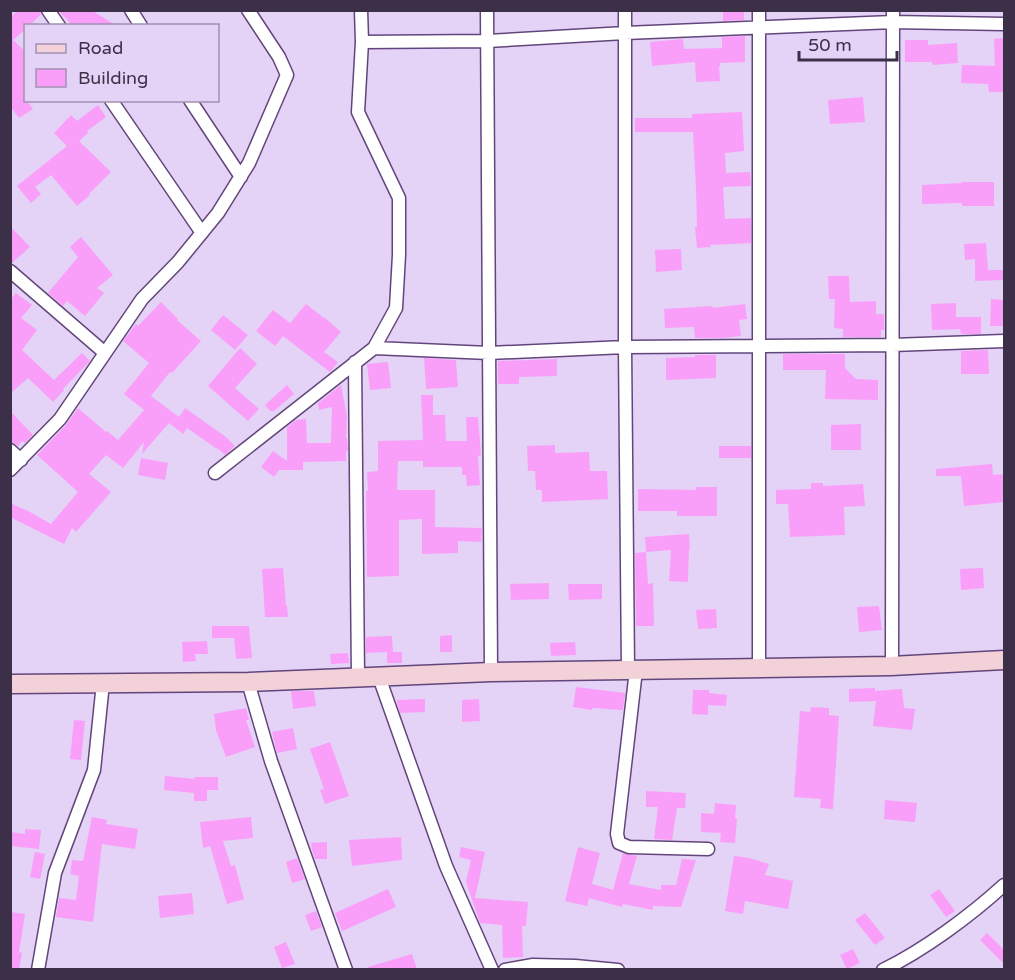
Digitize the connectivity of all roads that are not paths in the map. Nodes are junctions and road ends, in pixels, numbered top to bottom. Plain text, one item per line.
1 (48, 10) edge
2 (131, 10) edge
3 (248, 10) edge
4 (361, 10) edge
5 (487, 10) edge
6 (625, 10) edge
7 (759, 10) edge
8 (893, 16) edge
9 (58, 24) edge
10 (140, 24) edge
11 (1005, 24) edge
12 (758, 28) junction
13 (625, 33) junction
14 (487, 41) junction
15 (362, 42) junction
16 (112, 102) edge
17 (191, 102) edge
18 (240, 177) junction
19 (202, 233) junction
20 (10, 271) edge
21 (1005, 341) edge
22 (758, 345) junction
23 (892, 345) junction
24 (625, 347) junction
25 (374, 348) junction
26 (105, 353) junction
27 (489, 353) junction
28 (355, 362) junction
29 (10, 450) edge
30 (21, 459) junction
31 (10, 470) edge
32 (215, 473) dead end
33 (1005, 660) edge
34 (892, 666) junction
35 (759, 668) junction
36 (632, 670) junction
37 (491, 672) junction
38 (380, 677) junction
39 (358, 678) junction
40 (248, 682) junction
41 (10, 684) edge
42 (103, 684) junction
43 (708, 849) dead end
44 (1005, 885) edge
45 (38, 969) edge
46 (346, 969) edge
47 (492, 969) edge
48 (505, 969) edge
49 (618, 969) edge
50 (883, 969) edge

1 - 9 street
2 - 10 street
3 - 18 street
4 - 15 street
5 - 14 street
6 - 13 street
7 - 12 street
8 - 11 street
8 - 12 street
8 - 23 street
12 - 13 street
12 - 22 street
13 - 14 street
13 - 24 street
14 - 15 street
14 - 27 street
15 - 25 street
16 - 19 street
17 - 18 street
18 - 19 street
19 - 26 street
20 - 26 street
21 - 23 street
22 - 23 street
22 - 24 street
22 - 35 street
23 - 34 street
24 - 27 street
24 - 36 street
25 - 27 street
25 - 28 street
26 - 30 street
27 - 37 street
28 - 32 street
28 - 39 street
29 - 30 street
30 - 31 street
33 - 34 street
34 - 35 street
35 - 36 street
36 - 37 street
36 - 43 street
37 - 38 street
38 - 39 street
38 - 47 street
39 - 40 street
40 - 42 street
40 - 46 street
41 - 42 street
42 - 45 street
44 - 50 street
48 - 49 street

